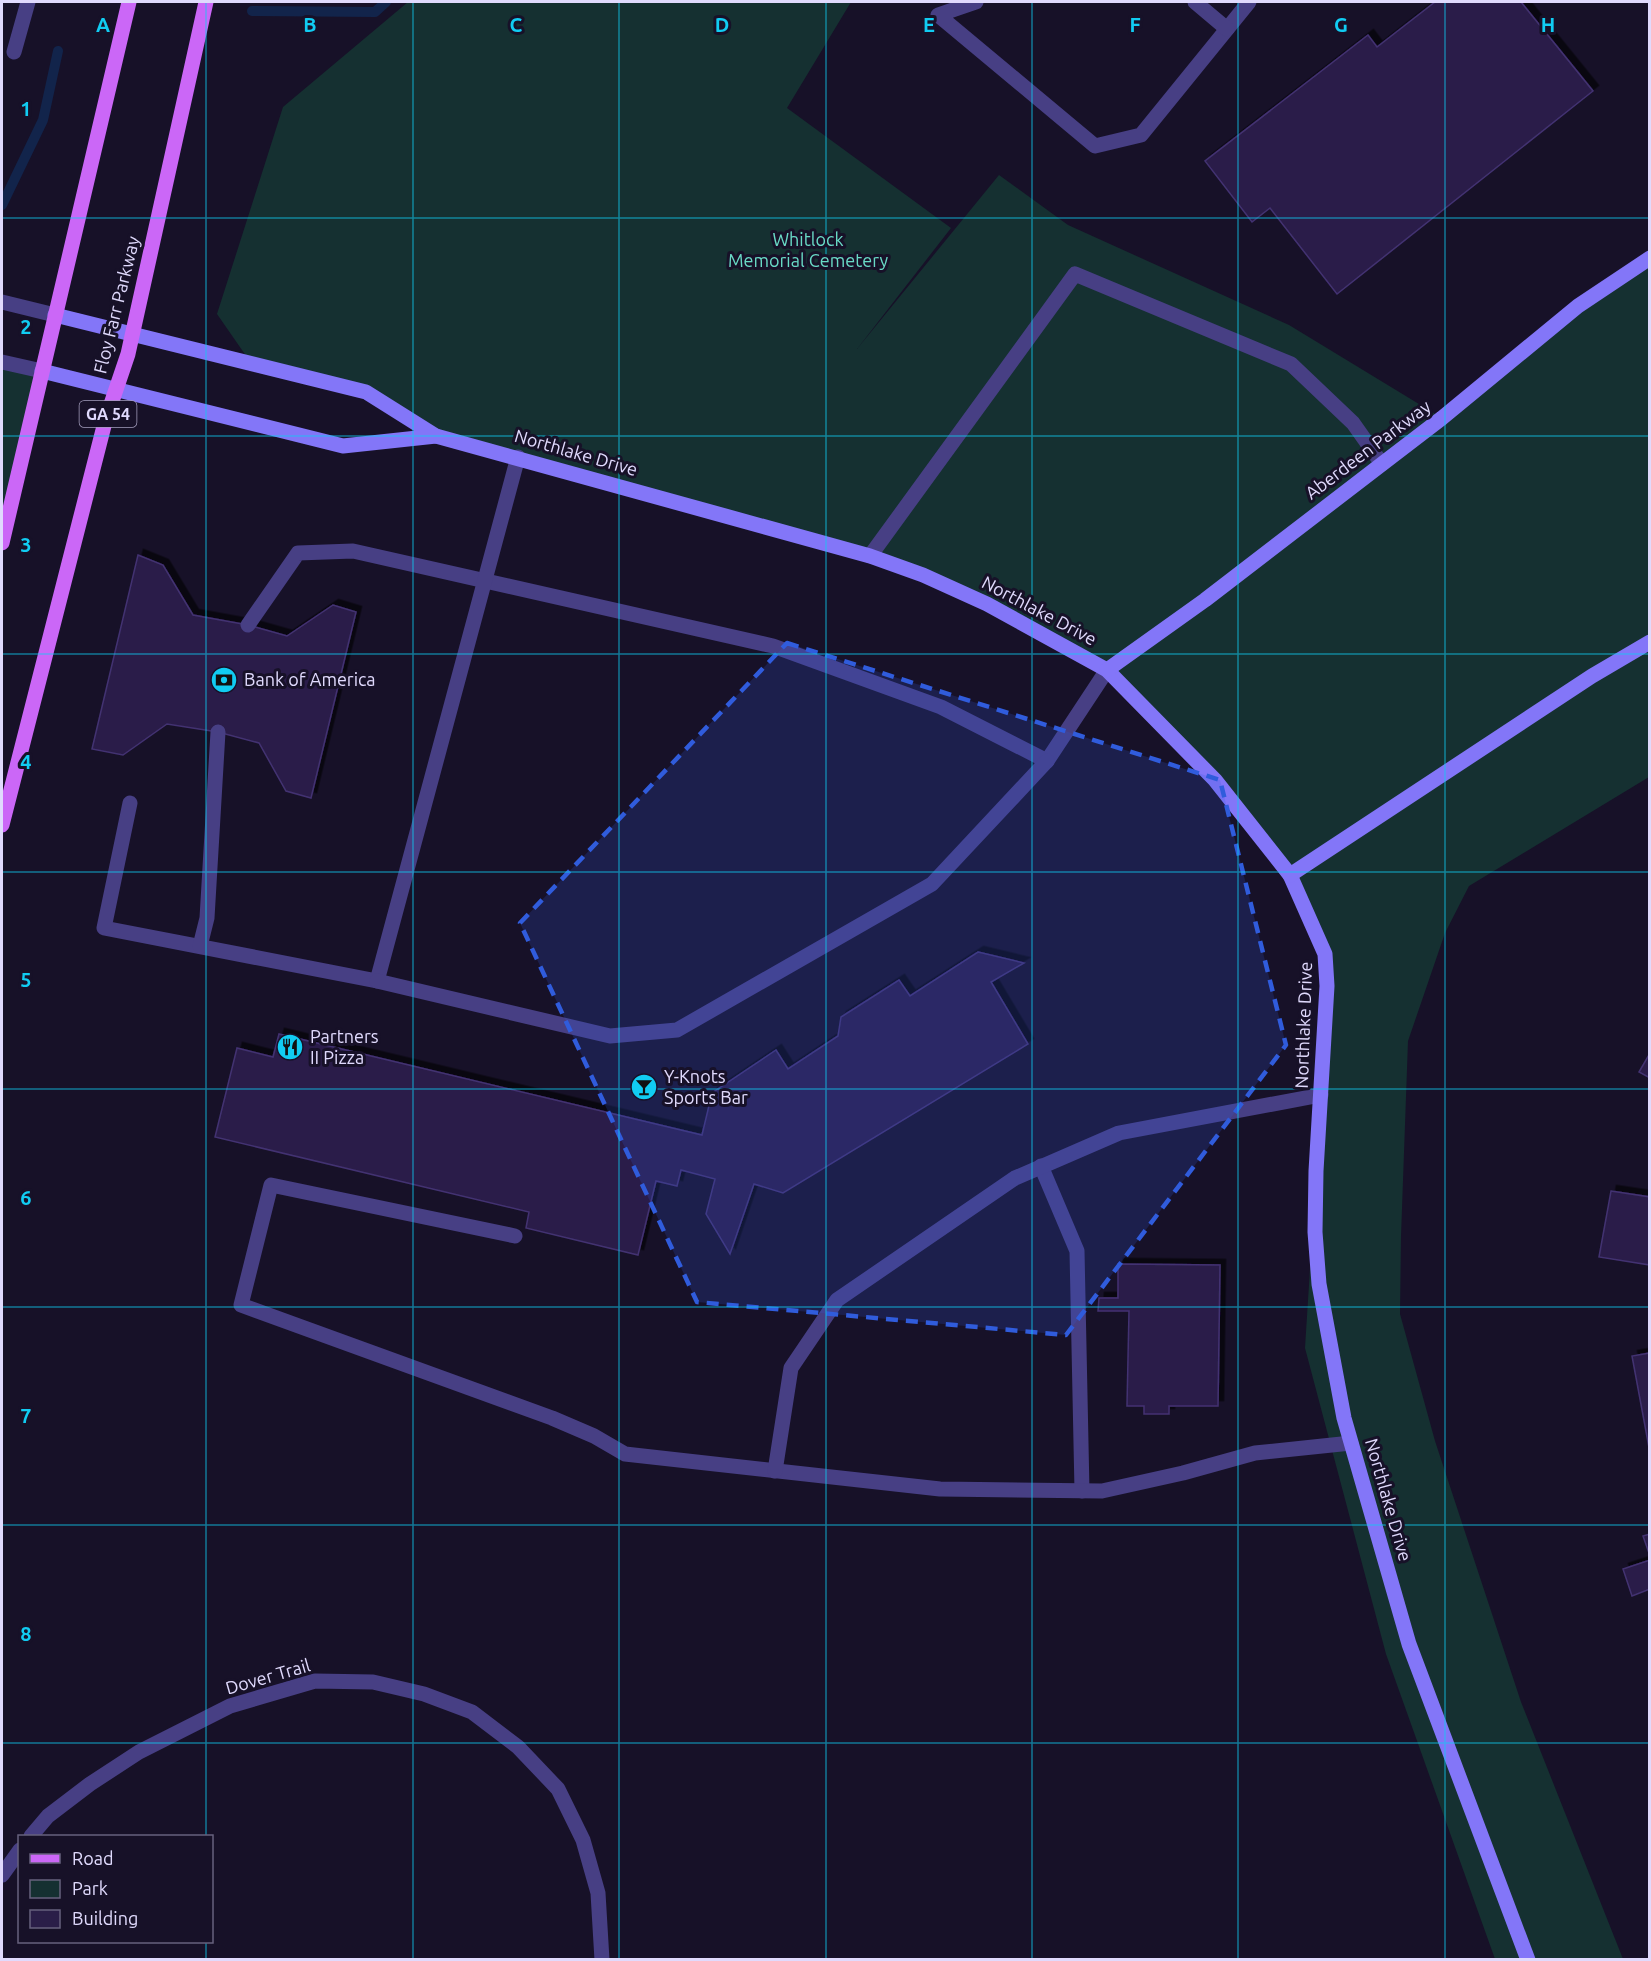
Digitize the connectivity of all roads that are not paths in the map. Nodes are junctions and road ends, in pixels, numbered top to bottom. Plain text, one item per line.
1 (28, 2) edge
2 (129, 2) edge
3 (206, 2) edge
4 (976, 2) edge
5 (1195, 2) edge
6 (1250, 2) edge
7 (1227, 29) junction
8 (14, 52) dead end
9 (1650, 258) edge
10 (2, 302) edge
11 (55, 315) junction
12 (132, 334) junction
13 (2, 362) edge
14 (42, 371) junction
15 (116, 390) junction
16 (436, 436) junction
17 (518, 457) junction
18 (1382, 464) junction
19 (2, 543) edge
20 (870, 556) junction
21 (485, 582) junction
22 (248, 625) dead end
23 (1650, 642) edge
24 (1107, 670) junction
25 (218, 732) dead end
26 (1047, 761) junction
27 (130, 803) dead end
28 (2, 825) edge
29 (1290, 875) junction
30 (200, 946) junction
31 (377, 981) junction
32 (1321, 1095) junction
33 (1041, 1166) junction
34 (515, 1236) dead end
35 (1351, 1443) junction
36 (775, 1471) junction
37 (1082, 1491) junction
38 (32, 1835) edge
39 (18, 1853) edge
40 (2, 1875) edge
41 (602, 1959) edge
42 (1528, 1959) edge

1 - 8 street
2 - 11 main road
3 - 12 main road, Floy Farr Parkway / GA 54
4 - 7 street
5 - 7 street
6 - 7 street
9 - 18 street, Aberdeen Parkway
10 - 11 street
11 - 12 street, Northlake Drive
11 - 14 main road
12 - 15 main road, Floy Farr Parkway / GA 54
12 - 16 street, Northlake Drive
13 - 14 street
14 - 15 street, Northlake Drive
14 - 19 main road
15 - 16 street, Northlake Drive
15 - 28 main road, Floy Farr Parkway / GA 54
16 - 17 street, Northlake Drive
17 - 20 street, Northlake Drive
17 - 21 street
18 - 20 street
18 - 24 street, Aberdeen Parkway
20 - 24 street, Northlake Drive
21 - 22 street
21 - 26 street
21 - 31 street
23 - 29 street
24 - 26 street
24 - 29 street, Northlake Drive
25 - 30 street
26 - 31 street
27 - 30 street
29 - 32 street, Northlake Drive
30 - 31 street
32 - 33 street
32 - 35 street, Northlake Drive
33 - 36 street
33 - 37 street
34 - 36 street
35 - 37 street
35 - 42 street, Northlake Drive
36 - 37 street
38 - 41 street, Dover Trail
39 - 40 street

